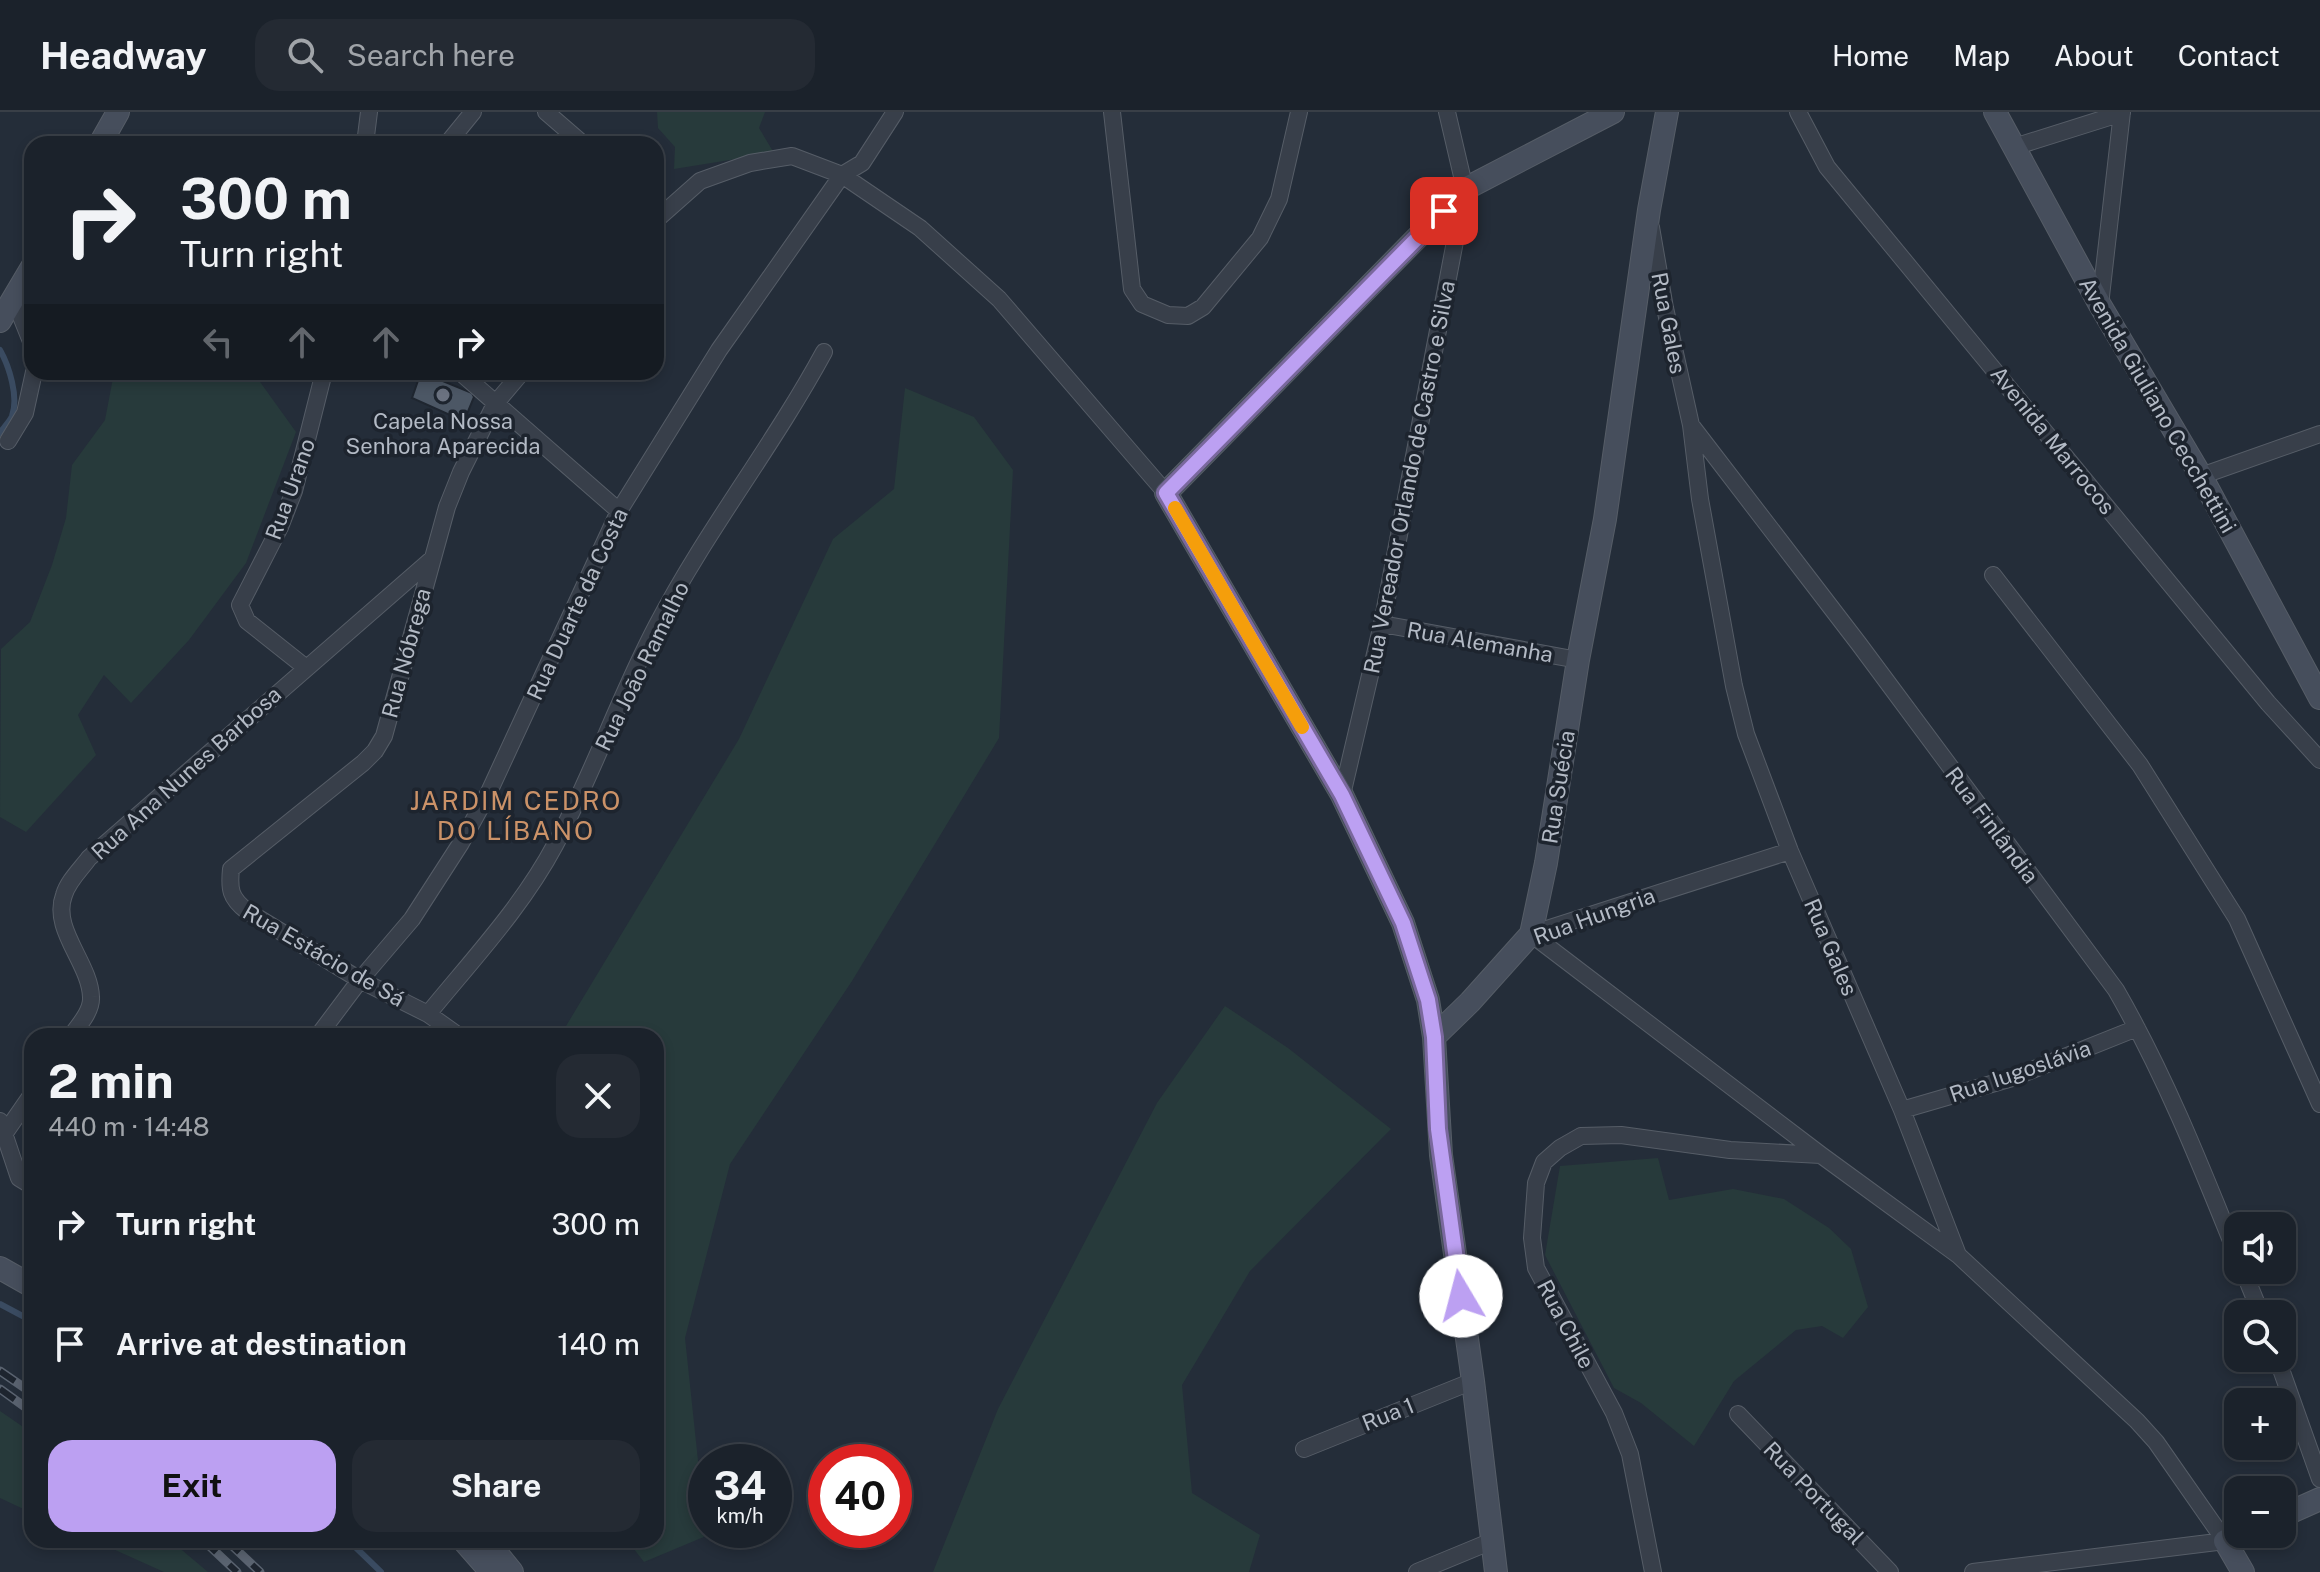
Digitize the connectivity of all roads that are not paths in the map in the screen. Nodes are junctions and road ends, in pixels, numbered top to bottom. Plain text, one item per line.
1 (118, 112) edge
2 (369, 112) edge
3 (473, 112) edge
4 (546, 112) edge
5 (895, 112) edge
6 (1112, 112) edge
7 (1299, 112) edge
8 (1447, 112) edge
9 (1613, 112) edge
10 (1667, 112) edge
11 (1798, 112) edge
12 (1995, 112) edge
13 (2122, 112) edge
14 (104, 136) edge
15 (366, 136) edge
16 (454, 136) edge
17 (574, 136) edge
18 (2014, 147) junction
19 (842, 175) junction
20 (1465, 189) junction
21 (664, 209) edge
22 (1649, 210) junction
23 (24, 275) edge
24 (7, 292) edge
25 (2100, 305) junction
26 (0, 321) edge
27 (24, 327) edge
28 (824, 352) dead end
29 (32, 380) edge
30 (322, 380) edge
31 (469, 380) edge
32 (515, 380) edge
33 (495, 404) junction
34 (1691, 425) junction
35 (2320, 434) edge
36 (8, 441) dead end
37 (2201, 476) junction
38 (1166, 493) junction
39 (619, 511) junction
40 (432, 559) junction
41 (1993, 575) dead end
42 (1382, 624) junction
43 (1578, 660) junction
44 (305, 667) junction
45 (2320, 698) edge
46 (2320, 760) edge
47 (1342, 795) junction
48 (1790, 851) junction
49 (229, 887) joint
50 (1531, 934) junction
51 (360, 980) junction
52 (428, 1014) junction
53 (77, 1028) edge
54 (324, 1028) edge
55 (448, 1028) edge
56 (2137, 1028) junction
57 (1434, 1037) junction
58 (24, 1103) edge
59 (2320, 1104) edge
60 (1902, 1110) junction
61 (3, 1127) edge
62 (1821, 1155) junction
63 (24, 1181) edge
64 (2224, 1224) edge
65 (1958, 1255) junction
66 (0, 1268) edge
67 (24, 1282) edge
68 (2282, 1372) edge
69 (1473, 1381) junction
70 (1738, 1414) dead end
71 (1304, 1449) dead end
72 (2320, 1479) edge
73 (2320, 1499) edge
74 (2296, 1510) edge
75 (2224, 1526) edge
76 (2224, 1538) edge
77 (1492, 1541) junction
78 (470, 1548) edge
79 (492, 1548) edge
80 (2236, 1548) edge
81 (491, 1572) edge
82 (512, 1572) edge
83 (1417, 1572) edge
84 (1496, 1572) edge
85 (1653, 1572) edge
86 (1890, 1572) edge
87 (1973, 1572) edge
88 (2243, 1572) edge

1 - 14 street
2 - 15 street
3 - 16 street
4 - 17 street
5 - 19 street, Rua Duarte da Costa
6 - 7 street
8 - 20 street, Rua Vereador Orlando de Castro e Silva
9 - 20 street
10 - 22 street, Rua Suécia
11 - 46 street, Avenida Marrocos
12 - 18 street, Avenida Giuliano Cecchettini
13 - 18 street
13 - 25 street
18 - 25 street, Avenida Giuliano Cecchettini
19 - 21 street
19 - 38 street
19 - 39 street, Rua Duarte da Costa
20 - 38 street
20 - 42 street, Rua Vereador Orlando de Castro e Silva
22 - 34 street, Rua Gales
22 - 43 street, Rua Suécia
23 - 24 street
24 - 26 street
24 - 27 street
25 - 37 street, Avenida Giuliano Cecchettini
28 - 52 street, Rua João Ramalho
29 - 36 street
30 - 44 street, Rua Urano
31 - 33 street
32 - 33 street, Rua Nóbrega
33 - 39 street
33 - 40 street, Rua Nóbrega
34 - 48 street, Rua Gales
34 - 56 street, Rua Finlândia
35 - 37 street
37 - 45 street, Avenida Giuliano Cecchettini
38 - 47 street
39 - 51 street, Rua Duarte da Costa
40 - 44 street, Rua Ana Nunes Barbosa
40 - 49 street, Rua Nóbrega
41 - 59 street
42 - 43 street, Rua Alemanha
42 - 47 street, Rua Vereador Orlando de Castro e Silva
43 - 50 street, Rua Suécia
44 - 53 street, Rua Ana Nunes Barbosa
47 - 57 street
48 - 50 street, Rua Hungria
48 - 60 street, Rua Gales
49 - 51 street, Rua Estácio de Sá
50 - 57 street, Rua Hungria
50 - 62 street
51 - 52 street, Rua Estácio de Sá
51 - 54 street, Rua Duarte da Costa
52 - 55 street, Rua Estácio de Sá
56 - 60 street, Rua Iugoslávia
56 - 64 street, Rua Finlândia
57 - 69 street
58 - 61 street
60 - 65 street, Rua Gales
61 - 63 street
62 - 65 street
62 - 85 street, Rua Chile
65 - 75 street, Rua Gales
66 - 67 street
68 - 72 street
69 - 71 street, Rua 1
69 - 77 street
70 - 86 street, Rua Portugal
73 - 74 street
76 - 87 street
77 - 83 street
77 - 84 street
78 - 81 street
79 - 82 street
80 - 88 street, Rua Gales

